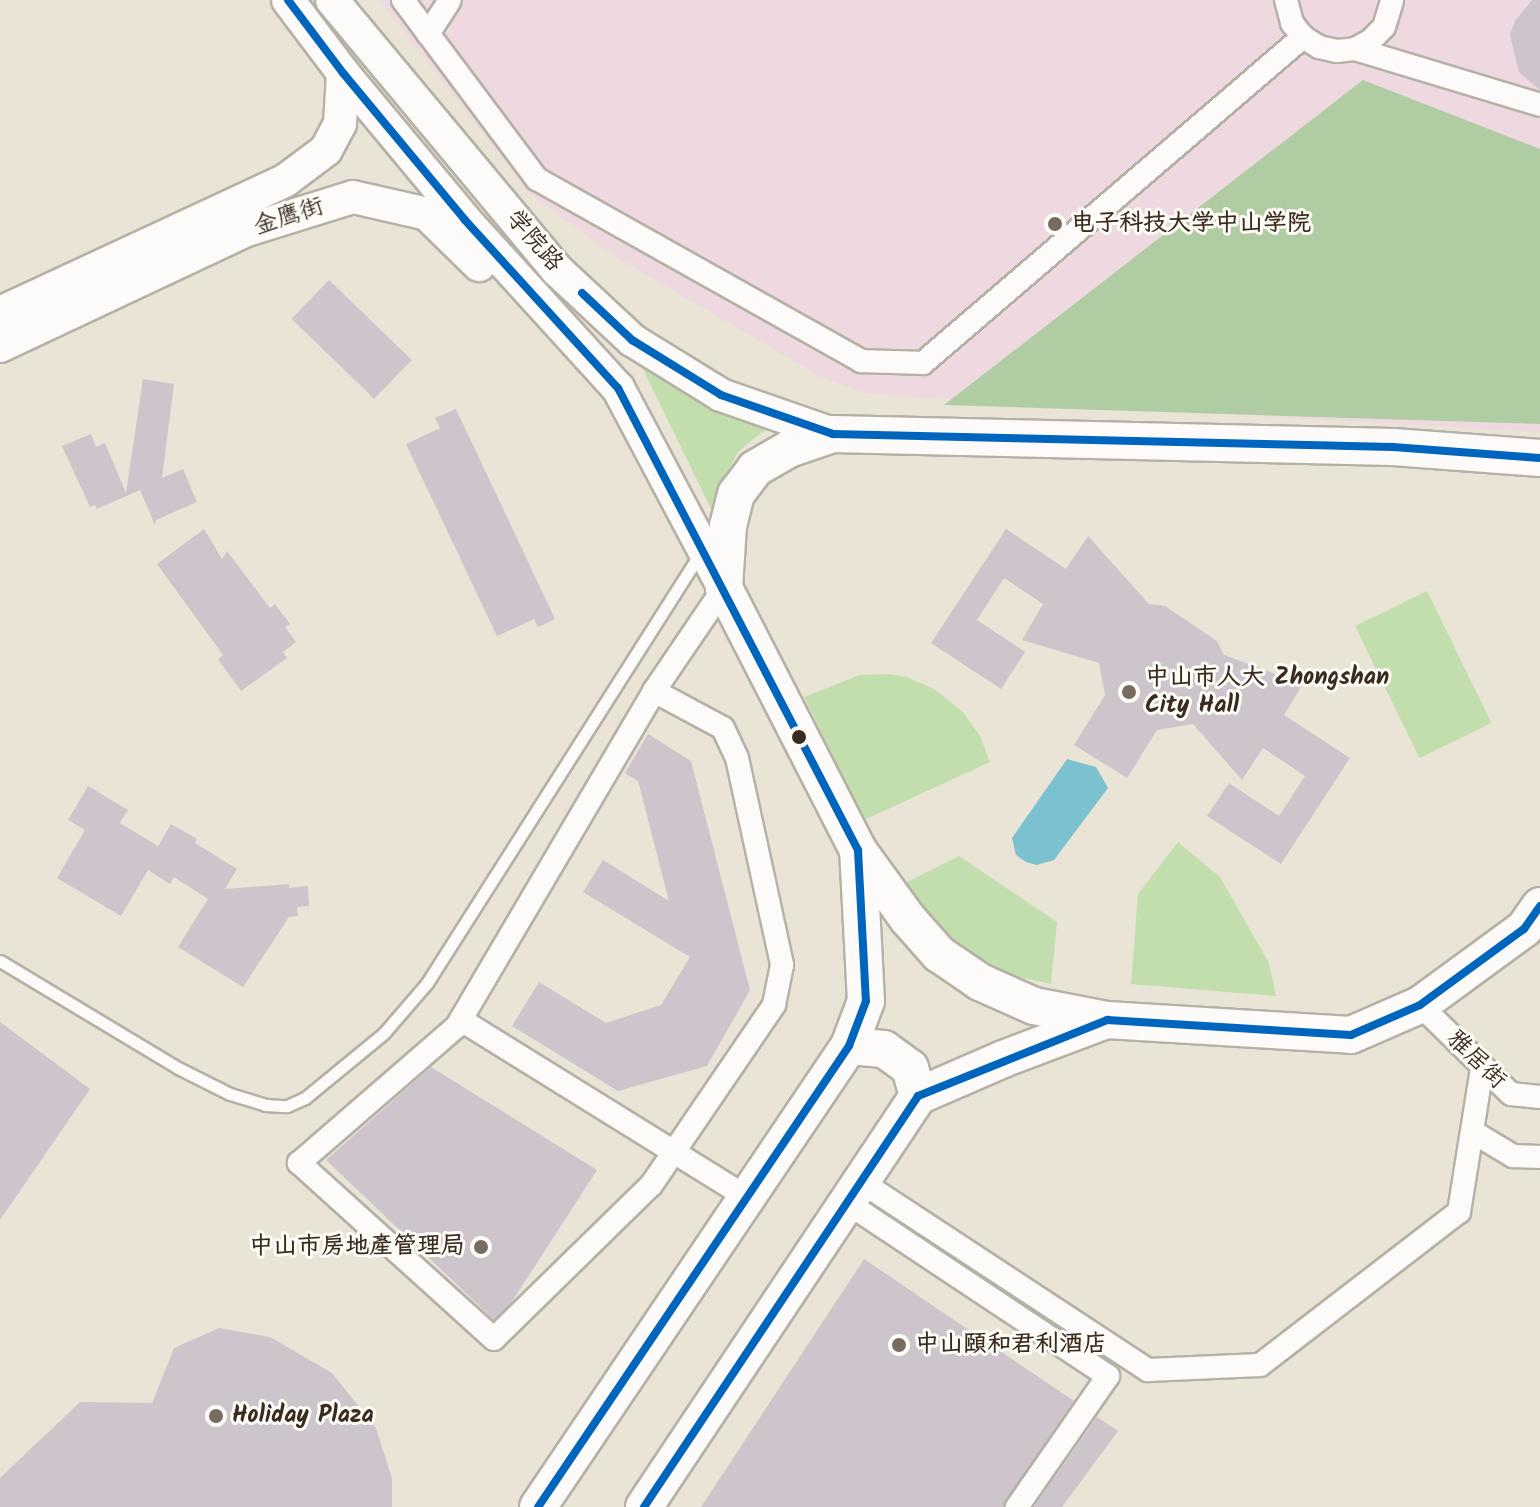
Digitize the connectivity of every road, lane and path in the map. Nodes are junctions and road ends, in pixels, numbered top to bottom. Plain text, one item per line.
1 (288, 0) edge
2 (332, 0) edge
3 (403, 0) edge
4 (450, 0) edge
5 (1286, 0) edge
6 (1392, 0) edge
7 (428, 34) junction
8 (1303, 37) junction
9 (1355, 49) junction
10 (343, 73) junction
11 (1540, 105) edge
12 (0, 313) edge
13 (559, 324) junction
14 (0, 346) edge
15 (833, 434) junction
16 (1540, 458) edge
17 (703, 548) junction
18 (724, 588) junction
19 (654, 691) junction
20 (858, 850) junction
21 (1540, 906) edge
22 (0, 961) edge
23 (1420, 1005) junction
24 (461, 1020) junction
25 (1107, 1020) junction
26 (849, 1046) junction
27 (1482, 1068) junction
28 (918, 1096) junction
29 (1540, 1097) edge
30 (1473, 1132) junction
31 (1540, 1157) edge
32 (856, 1193) junction
33 (747, 1197) junction
34 (538, 1507) edge
35 (644, 1507) edge
36 (1017, 1507) edge

1 - 10 main road, 学院路
2 - 15 main road, 学院路
3 - 7 street
4 - 7 street
5 - 8 street
6 - 9 street
7 - 8 street
8 - 9 street
9 - 11 street
10 - 12 main road, 金鹰街
10 - 13 main road, 学院路
13 - 14 main road, 金鹰街
13 - 17 main road, 学院路
15 - 16 main road
15 - 18 main road
17 - 18 main road, 学院路
17 - 22 lane
18 - 19 street
18 - 20 main road, 学院路
19 - 24 street
19 - 24 street
20 - 25 main road, 学院路
20 - 26 main road
21 - 23 main road, 学院路
23 - 25 main road, 学院路
23 - 27 street, 雅居街
24 - 33 street
25 - 28 main road
26 - 28 main road
26 - 33 main road
27 - 29 street, 雅居街
27 - 30 street
28 - 32 main road
30 - 31 street
30 - 32 street
32 - 35 main road
32 - 36 street
33 - 34 main road

